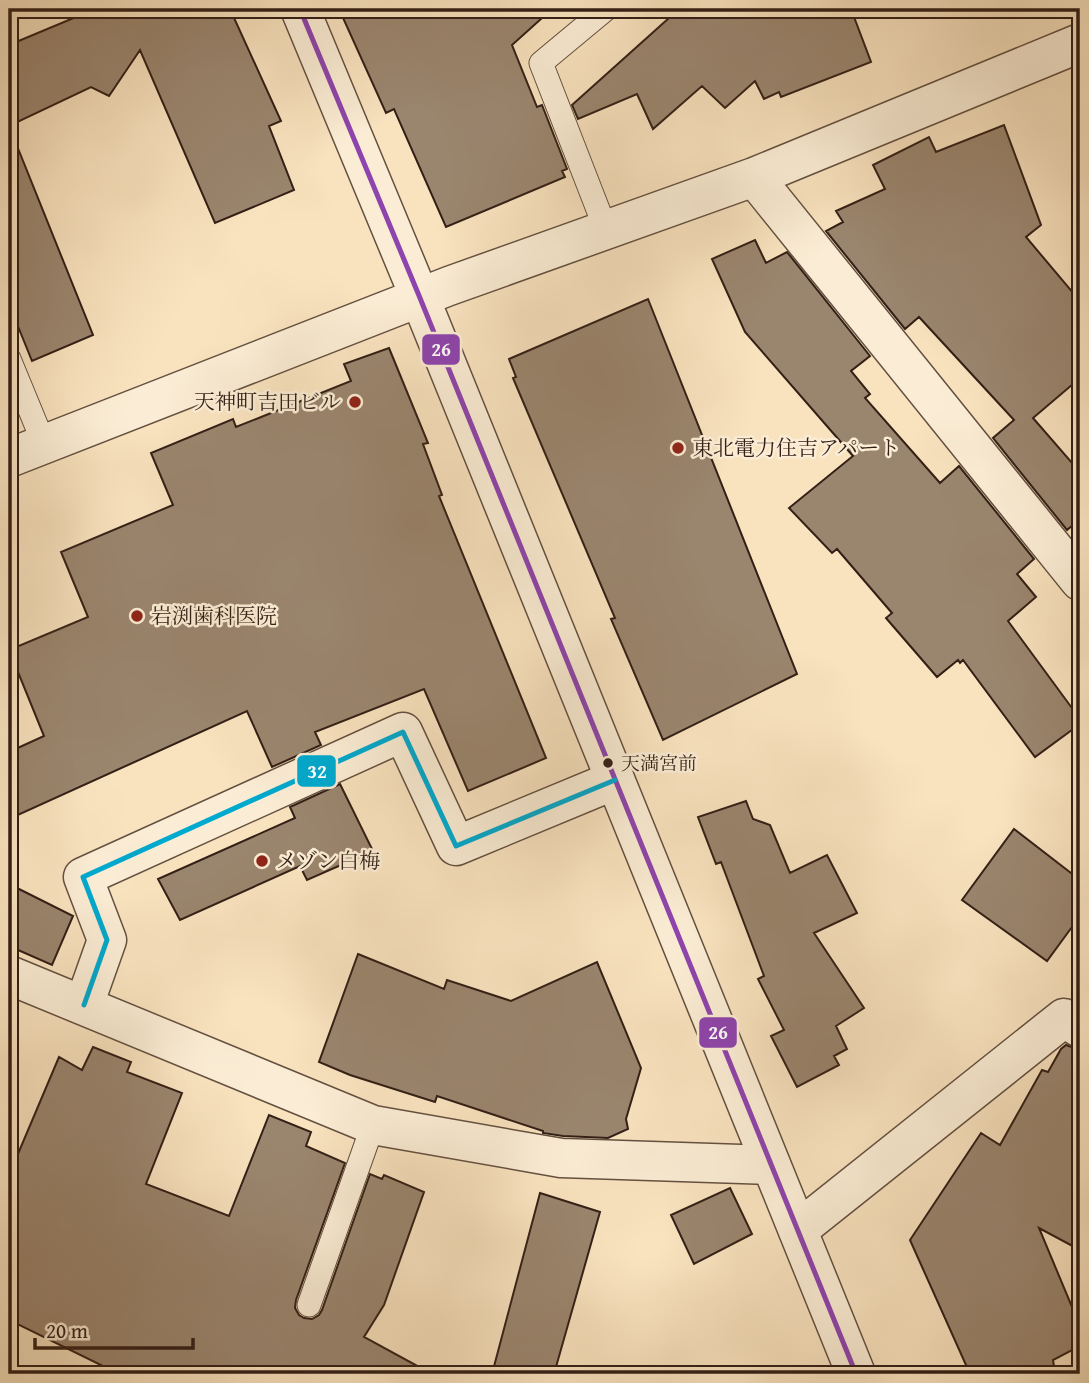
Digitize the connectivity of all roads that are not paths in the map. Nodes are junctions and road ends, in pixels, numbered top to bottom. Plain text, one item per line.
1 (300, 9) edge
2 (606, 9) edge
3 (1080, 43) edge
4 (754, 177) junction
5 (606, 230) junction
6 (420, 298) junction
7 (9, 359) edge
8 (44, 444) junction
9 (9, 458) edge
10 (1080, 581) edge
11 (615, 780) junction
12 (9, 975) edge
13 (84, 1005) junction
14 (1080, 1028) edge
15 (373, 1125) junction
16 (771, 1165) junction
17 (798, 1230) junction
18 (309, 1305) dead end
19 (856, 1374) edge

1 - 6 street
2 - 5 lane
3 - 4 street
4 - 5 street
4 - 10 street
5 - 6 street
6 - 8 street
6 - 11 street
7 - 8 lane
8 - 9 street
11 - 13 street
11 - 16 street
12 - 13 street
13 - 15 street
14 - 17 street
15 - 16 street
15 - 18 lane
16 - 17 street
17 - 19 street

